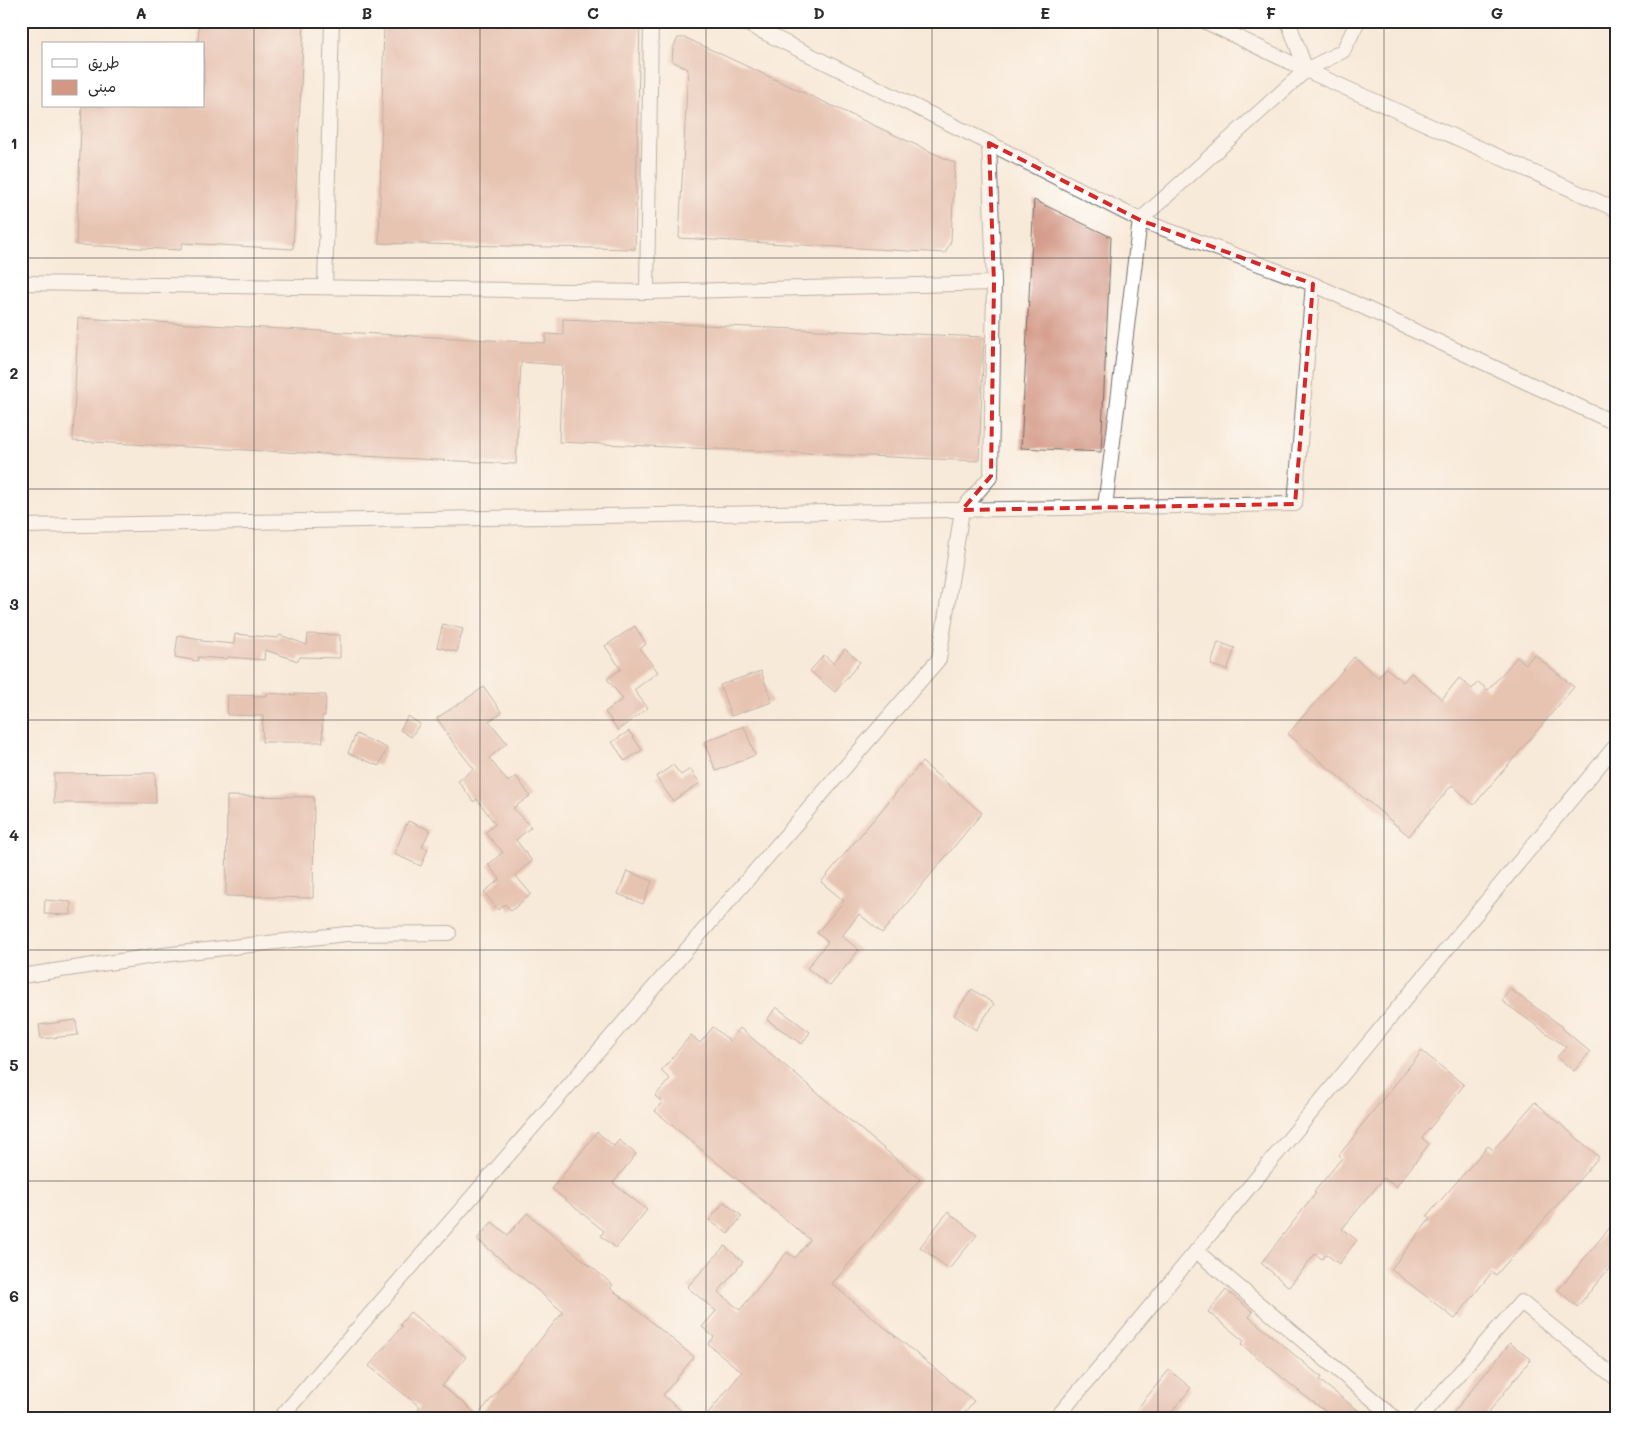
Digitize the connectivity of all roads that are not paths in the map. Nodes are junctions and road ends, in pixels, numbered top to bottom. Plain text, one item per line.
1 (21, 21) edge
2 (332, 21) edge
3 (651, 21) edge
4 (741, 21) edge
5 (1204, 21) edge
6 (1288, 21) edge
7 (1358, 21) edge
8 (21, 26) edge
9 (1306, 70) junction
10 (989, 143) junction
11 (1617, 210) edge
12 (1140, 220) junction
13 (21, 283) edge
14 (994, 283) junction
15 (1314, 284) junction
16 (325, 287) junction
17 (647, 292) junction
18 (1617, 424) edge
19 (1105, 507) junction
20 (962, 510) junction
21 (21, 526) edge
22 (1617, 744) edge
23 (449, 933) dead end
24 (21, 976) edge
25 (1196, 1251) junction
26 (1617, 1379) edge
27 (280, 1418) edge
28 (1056, 1418) edge
29 (1395, 1418) edge
30 (1420, 1418) edge

1 - 8 street
2 - 16 street
3 - 17 street
4 - 10 street
5 - 9 street
6 - 9 street
7 - 9 street
9 - 11 street
9 - 12 street
10 - 12 street
10 - 14 street
12 - 15 street
12 - 19 street
13 - 16 street
14 - 17 street
14 - 20 street
15 - 18 street
15 - 19 street
16 - 17 street
19 - 20 street
20 - 21 street
20 - 27 street
22 - 25 street
23 - 24 street
25 - 28 street
25 - 29 street
26 - 30 street

